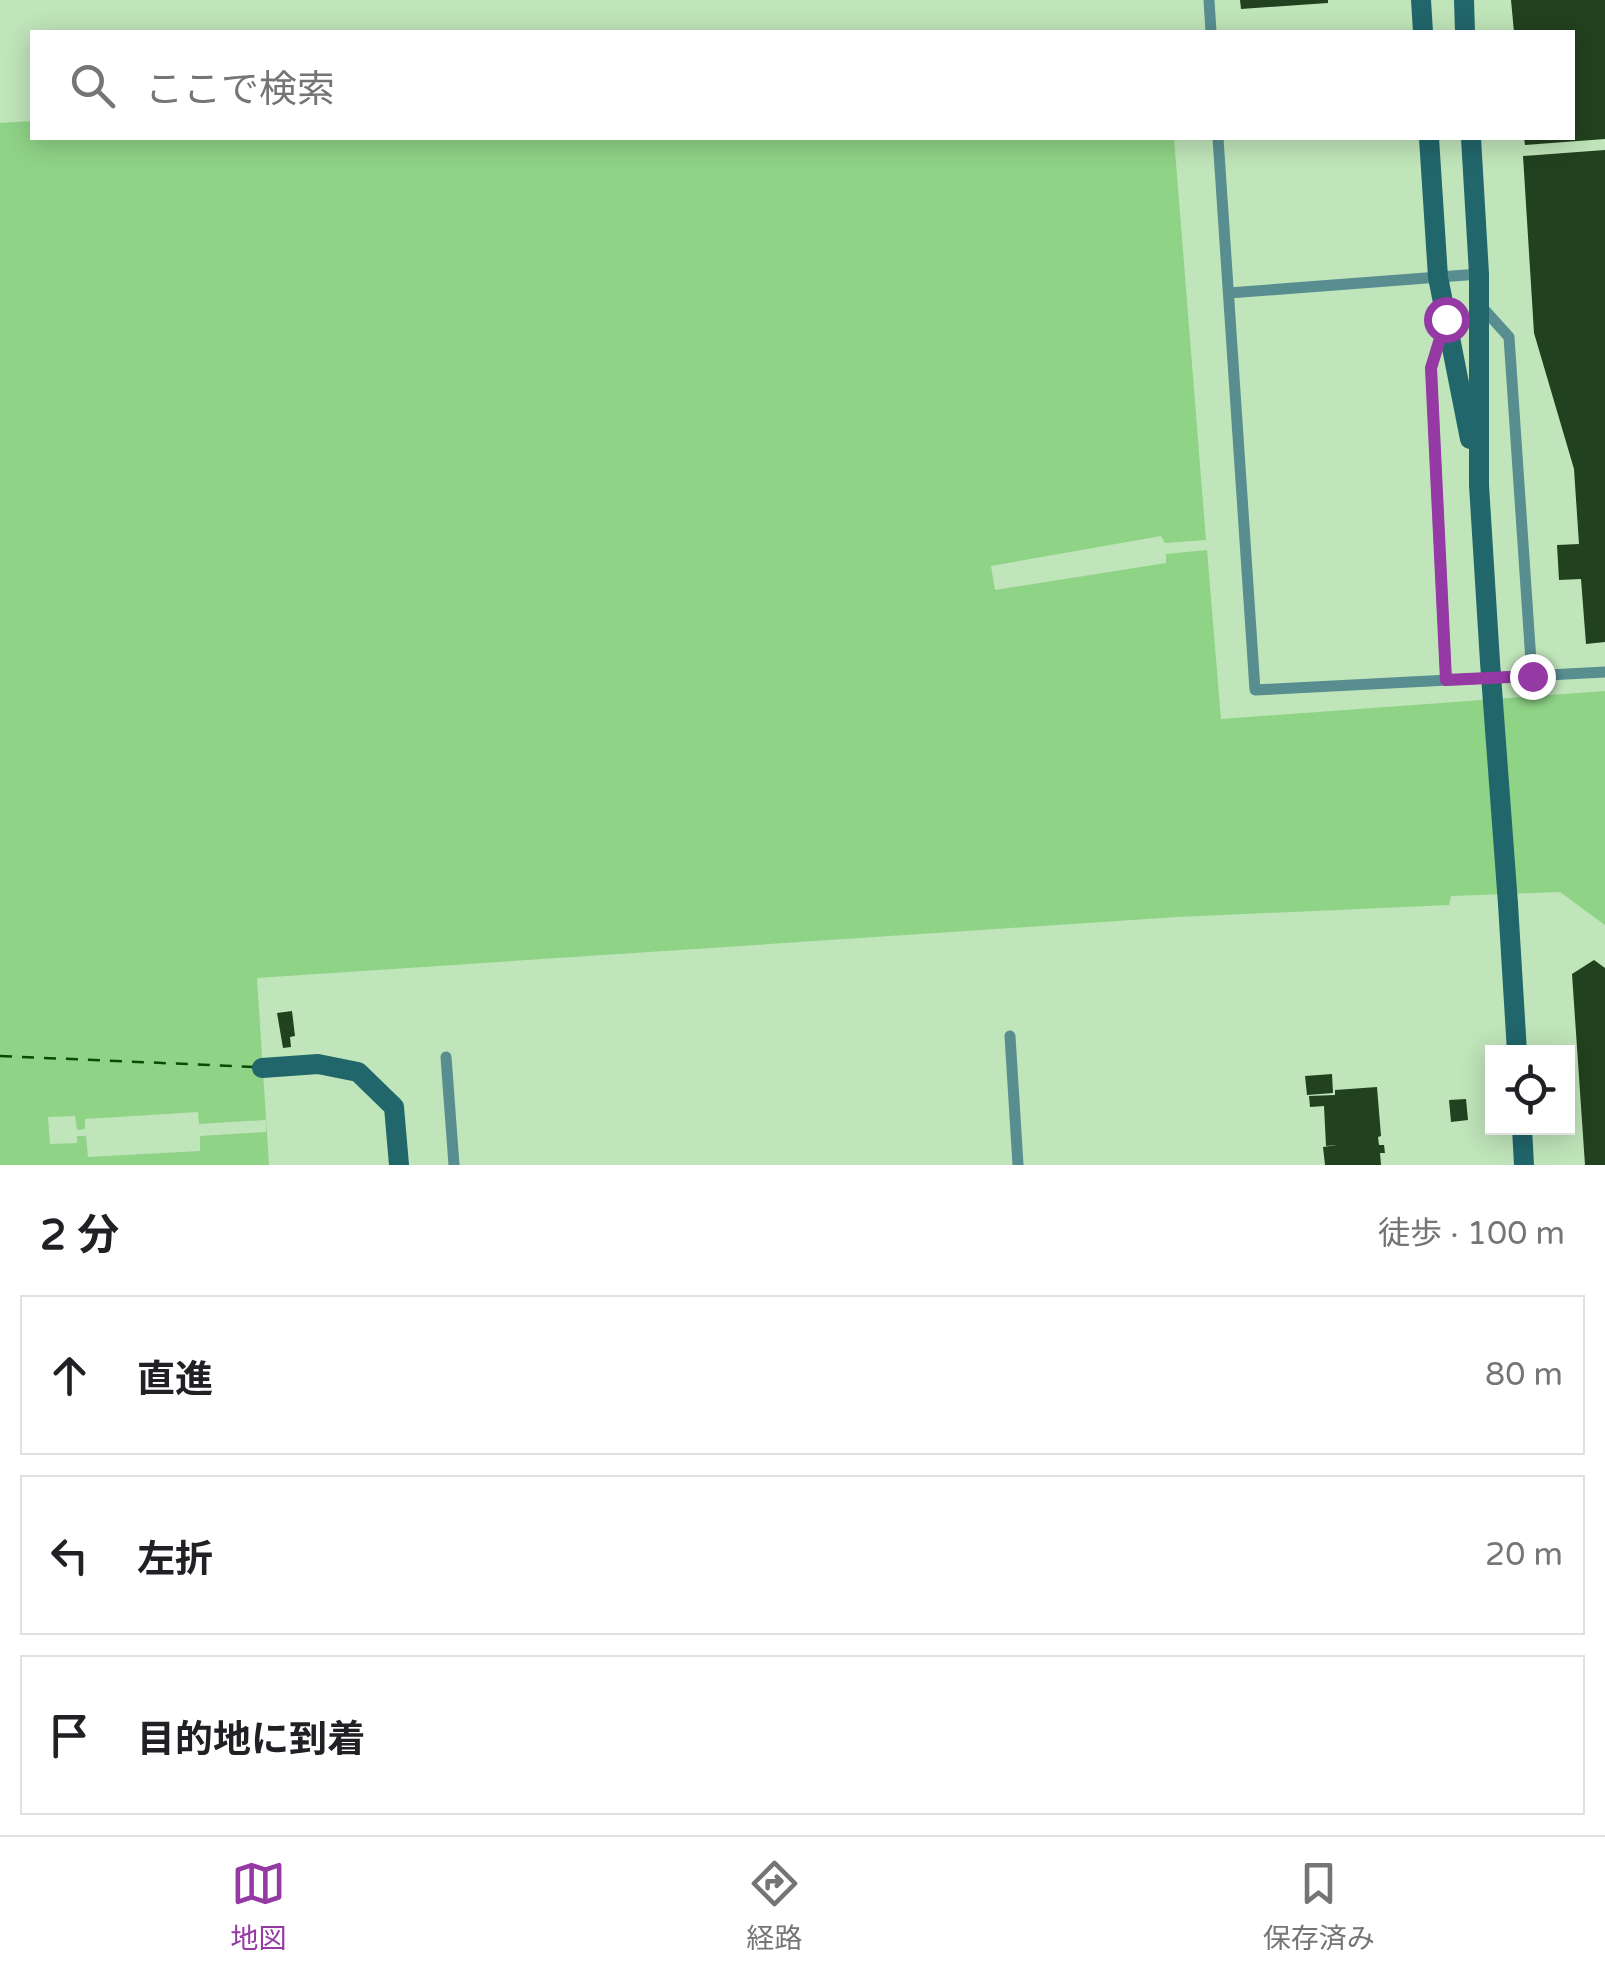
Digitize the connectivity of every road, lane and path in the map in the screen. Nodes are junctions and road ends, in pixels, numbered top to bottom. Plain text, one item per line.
1 (1209, 0) edge
2 (1421, 0) edge
3 (1464, 0) edge
4 (1211, 30) edge
5 (1423, 30) edge
6 (1465, 30) edge
7 (1218, 140) edge
8 (1430, 140) edge
9 (1471, 140) edge
10 (1479, 274) junction
11 (1438, 277) junction
12 (1228, 293) junction
13 (1479, 304) junction
14 (1446, 319) junction
15 (1479, 486) junction
16 (1605, 672) edge
17 (1532, 676) junction
18 (1446, 680) junction
19 (1010, 1036) dead end
20 (1517, 1045) edge
21 (446, 1057) dead end
22 (262, 1068) dead end
23 (1522, 1135) edge
24 (399, 1165) edge
25 (454, 1165) edge
26 (1018, 1165) edge
27 (1524, 1165) edge

1 - 4 lane
2 - 5 street
3 - 6 street
7 - 12 lane
8 - 11 street
9 - 10 street
10 - 11 lane
10 - 13 street
11 - 12 lane
11 - 14 street
12 - 18 lane
13 - 15 street
13 - 17 lane
14 - 15 street
14 - 18 lane
15 - 20 street, bridge
16 - 17 lane
17 - 18 lane
19 - 26 lane
21 - 25 lane
22 - 24 street
23 - 27 street

